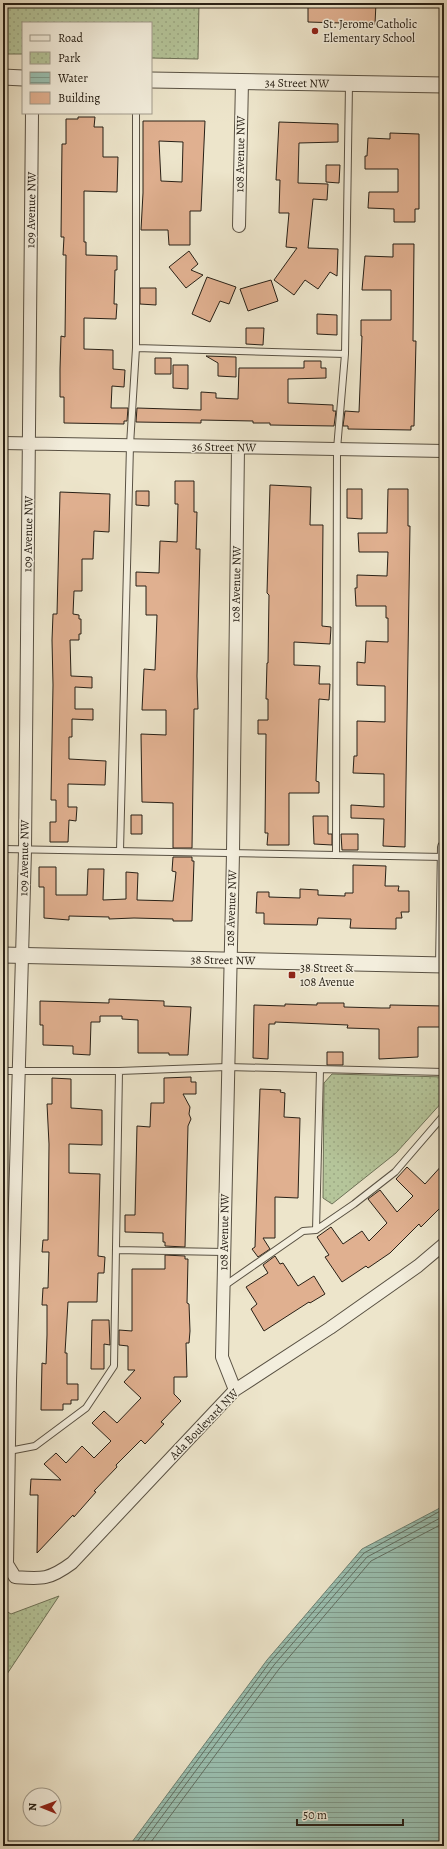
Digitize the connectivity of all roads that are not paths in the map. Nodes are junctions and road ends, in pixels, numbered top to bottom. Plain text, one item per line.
1 (3, 77) edge
2 (22, 78) edge
3 (152, 80) edge
4 (242, 81) junction
5 (349, 84) junction
6 (444, 85) edge
7 (32, 114) edge
8 (136, 114) edge
9 (239, 226) dead end
10 (136, 348) junction
11 (345, 354) junction
12 (3, 443) edge
13 (28, 444) junction
14 (130, 445) junction
15 (238, 447) junction
16 (337, 449) junction
17 (444, 451) edge
18 (444, 847) edge
19 (3, 849) edge
20 (25, 850) junction
21 (120, 851) junction
22 (233, 853) junction
23 (336, 855) junction
24 (444, 857) edge
25 (3, 955) edge
26 (22, 956) junction
27 (230, 960) junction
28 (443, 965) edge
29 (227, 1067) junction
30 (320, 1070) junction
31 (3, 1071) edge
32 (20, 1072) junction
33 (120, 1072) junction
34 (444, 1072) edge
35 (444, 1115) edge
36 (316, 1230) junction
37 (444, 1244) edge
38 (116, 1250) junction
39 (224, 1252) junction
40 (223, 1287) junction
41 (6, 1381) edge
42 (235, 1390) junction
43 (9, 1451) junction
44 (39, 1579) joint

1 - 2 street
3 - 4 street, 34 Street NW
4 - 5 street, 34 Street NW
4 - 9 street, 108 Avenue NW
5 - 6 street, 34 Street NW
5 - 11 lane
7 - 13 street, 109 Avenue NW
8 - 10 lane
10 - 11 lane
10 - 14 lane
11 - 16 lane
12 - 13 street, 36 Street NW
13 - 14 street, 36 Street NW
13 - 20 street, 109 Avenue NW
14 - 15 street, 36 Street NW
14 - 21 lane
15 - 16 street, 36 Street NW
15 - 22 street, 108 Avenue NW
16 - 17 street, 36 Street NW
16 - 23 lane
18 - 24 street
19 - 20 lane
20 - 21 lane
20 - 26 street, 109 Avenue NW
21 - 22 lane
22 - 23 lane
22 - 27 street, 108 Avenue NW
23 - 24 lane
24 - 28 street
25 - 26 street, 38 Street NW
26 - 27 street, 38 Street NW
26 - 32 street, 109 Avenue NW
27 - 28 street, 38 Street NW
27 - 29 street, 108 Avenue NW
29 - 30 lane
29 - 33 lane
29 - 39 street, 108 Avenue NW
30 - 34 lane
30 - 36 lane
31 - 32 lane
32 - 33 lane
32 - 41 street, 109 Avenue NW
33 - 38 lane
35 - 36 lane
36 - 40 lane
37 - 42 street, Ada Boulevard NW
38 - 39 lane
38 - 43 lane
39 - 40 street, 108 Avenue NW
40 - 42 street, 108 Avenue NW
41 - 43 street, 109 Avenue NW
42 - 44 street, Ada Boulevard NW
43 - 44 street, 109 Avenue NW

